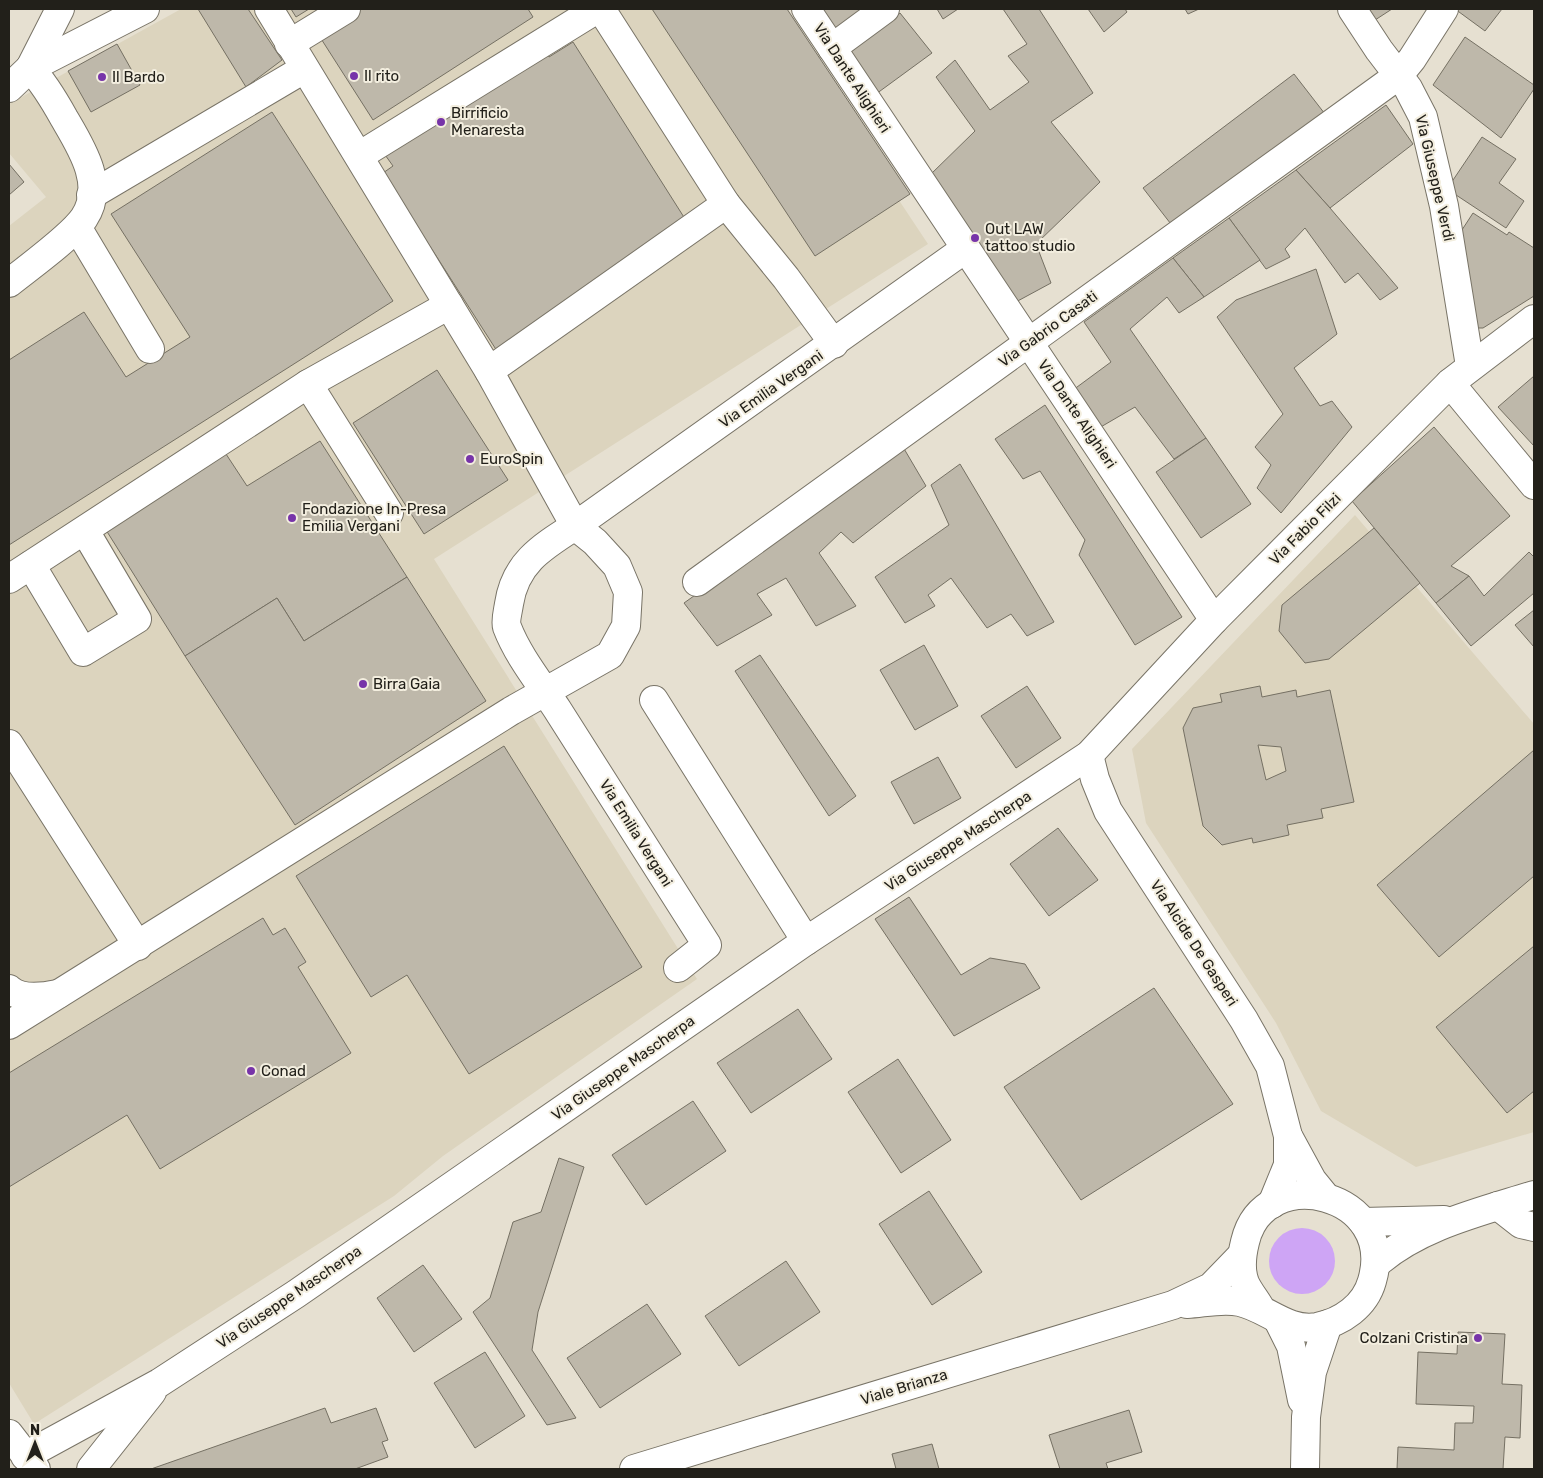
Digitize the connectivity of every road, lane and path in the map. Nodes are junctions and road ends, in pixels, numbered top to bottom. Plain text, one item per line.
1 (60, 9) edge
2 (145, 9) edge
3 (269, 9) edge
4 (346, 9) edge
5 (596, 9) edge
6 (601, 9) edge
7 (806, 9) edge
8 (885, 9) edge
9 (1352, 9) edge
10 (1444, 9) edge
11 (289, 44) junction
12 (832, 48) junction
13 (19, 64) edge
14 (304, 69) junction
15 (1399, 75) junction
16 (9, 88) edge
17 (359, 156) junction
18 (91, 195) junction
19 (726, 204) junction
20 (77, 226) junction
21 (965, 249) junction
22 (9, 283) edge
23 (449, 305) junction
24 (1534, 319) edge
25 (1029, 343) junction
26 (834, 344) junction
27 (150, 349) dead end
28 (489, 371) junction
29 (1460, 375) junction
30 (308, 384) junction
31 (1534, 485) edge
32 (389, 513) dead end
33 (575, 526) junction
34 (85, 531) junction
35 (20, 572) edge
36 (697, 582) dead end
37 (1214, 620) junction
38 (545, 690) junction
39 (654, 700) dead end
40 (9, 744) edge
41 (1089, 755) junction
42 (806, 941) junction
43 (138, 946) junction
44 (678, 968) dead end
45 (9, 989) edge
46 (62, 993) junction
47 (9, 1025) edge
48 (1288, 1136) junction
49 (1534, 1195) edge
50 (1325, 1196) junction
51 (1272, 1204) junction
52 (1498, 1206) junction
53 (1455, 1220) junction
54 (1363, 1222) junction
55 (1534, 1227) edge
56 (1241, 1256) junction
57 (1376, 1264) junction
58 (1173, 1305) junction
59 (1270, 1314) junction
60 (1328, 1324) junction
61 (159, 1383) junction
62 (1306, 1417) junction
63 (9, 1434) edge
64 (31, 1462) edge
65 (91, 1469) edge
66 (634, 1469) edge
67 (1305, 1469) edge

1 - 13 street
2 - 13 street
3 - 11 street
4 - 11 street
5 - 17 street
6 - 19 street
7 - 12 street, Via Dante Alighieri
8 - 12 street
9 - 15 street, Via Giuseppe Verdi
10 - 15 street, Via Gabrio Casati
11 - 14 street
12 - 21 street, Via Dante Alighieri
13 - 16 street
13 - 18 street
14 - 17 street
14 - 18 street
15 - 25 street, Via Gabrio Casati
15 - 29 street, Via Giuseppe Verdi
17 - 23 street
18 - 20 street
19 - 26 street
19 - 28 street
20 - 22 street
20 - 27 street
21 - 25 street, Via Dante Alighieri
21 - 26 street, Via Emilia Vergani
23 - 28 street
23 - 30 street
24 - 29 street, Via Fabio Filzi
25 - 36 street, Via Gabrio Casati
25 - 37 street, Via Dante Alighieri
26 - 33 street, Via Emilia Vergani
28 - 33 street
29 - 31 street
29 - 37 street, Via Fabio Filzi
30 - 32 street
30 - 34 street
33 - 38 street, Via Emilia Vergani
33 - 38 street
34 - 35 street
34 - 35 street
37 - 41 street, Via Fabio Filzi
38 - 43 street
38 - 44 street, Via Emilia Vergani
39 - 42 street
40 - 43 street
41 - 42 street, Via Giuseppe Mascherpa
41 - 48 street, Via Alcide De Gasperi
42 - 61 street, Via Giuseppe Mascherpa
43 - 46 street
45 - 46 street
46 - 47 street
48 - 50 street, Via Alcide De Gasperi
48 - 51 street, Via Alcide De Gasperi
49 - 52 street
50 - 51 street, Viale Brianza
50 - 54 street, Viale Brianza
51 - 56 street, Viale Brianza
52 - 53 street
52 - 55 street
53 - 54 street
53 - 57 street
54 - 57 street, Viale Brianza
56 - 58 street, Viale Brianza
56 - 59 street, Viale Brianza
57 - 60 street, Viale Brianza
58 - 59 street, Viale Brianza
58 - 66 street, Viale Brianza
59 - 60 street, Viale Brianza
59 - 62 street
60 - 62 street
61 - 64 street, Via Giuseppe Mascherpa
61 - 65 street, Via Giuseppe Mascherpa
62 - 67 street
63 - 64 street

